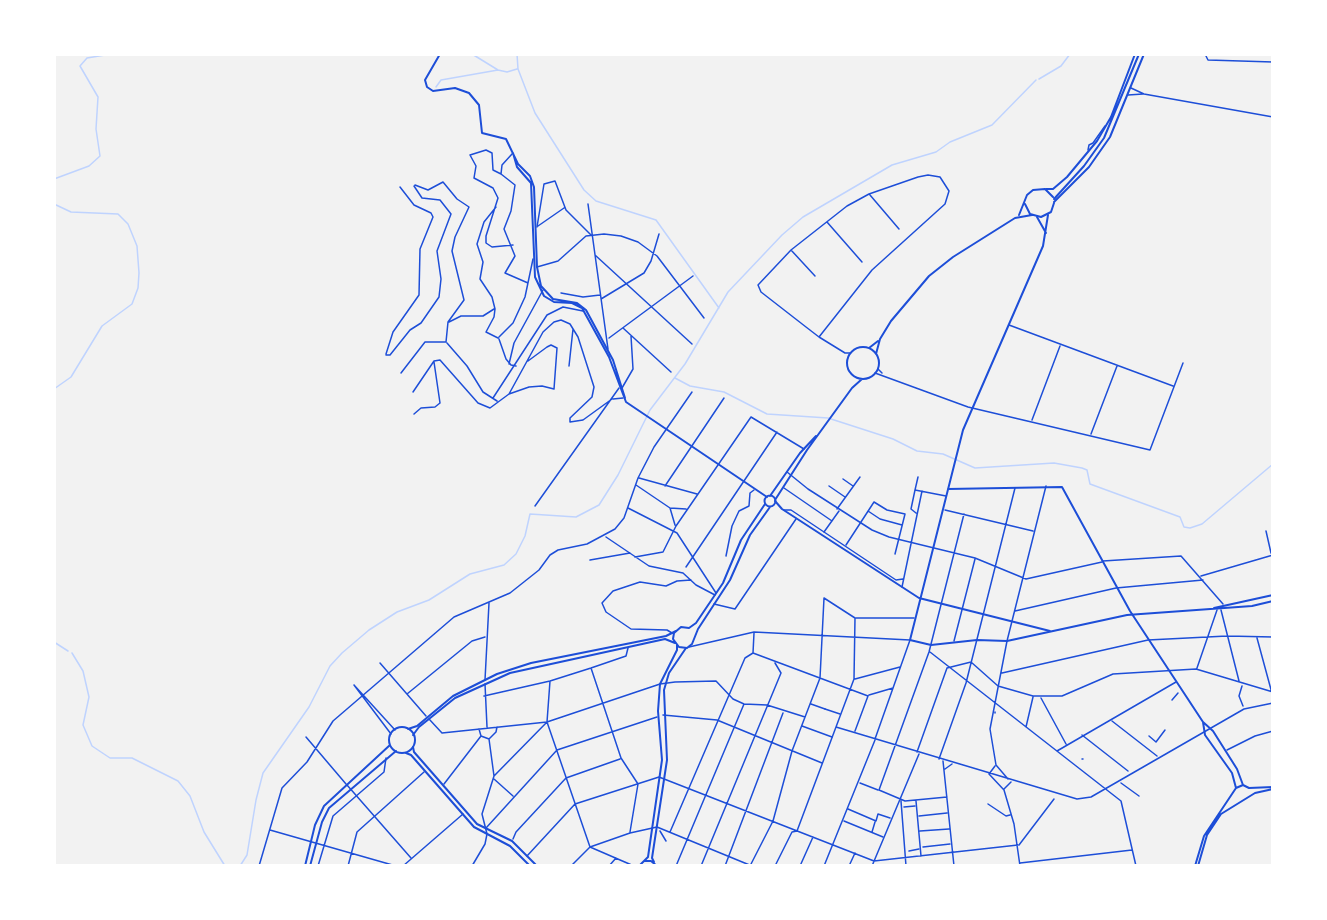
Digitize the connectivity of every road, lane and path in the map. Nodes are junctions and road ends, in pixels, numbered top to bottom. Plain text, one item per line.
1 (440, 54) edge
2 (1135, 54) edge
3 (1139, 54) edge
4 (1144, 54) edge
5 (1205, 54) edge
6 (1273, 62) edge
7 (1131, 88) junction
8 (1144, 94) junction
9 (1128, 95) junction
10 (1273, 117) edge
11 (513, 153) junction
12 (501, 174) junction
13 (1076, 178) junction
14 (400, 187) dead end
15 (1046, 189) junction
16 (869, 194) junction
17 (1054, 200) junction
18 (588, 204) dead end
19 (1025, 204) junction
20 (496, 207) junction
21 (565, 208) junction
22 (1032, 215) junction
23 (1048, 215) junction
24 (1017, 217) junction
25 (1037, 217) junction
26 (826, 221) junction
27 (536, 228) junction
28 (898, 229) dead end
29 (1046, 233) junction
30 (659, 234) dead end
31 (592, 235) junction
32 (513, 245) junction
33 (791, 250) junction
34 (653, 252) junction
35 (537, 253) junction
36 (595, 255) junction
37 (534, 257) junction
38 (862, 262) dead end
39 (536, 266) junction
40 (693, 276) dead end
41 (814, 276) dead end
42 (528, 283) junction
43 (627, 283) junction
44 (680, 285) junction
45 (542, 291) junction
46 (561, 293) dead end
47 (601, 295) junction
48 (601, 299) junction
49 (652, 306) junction
50 (495, 309) junction
51 (584, 311) junction
52 (704, 318) dead end
53 (448, 322) junction
54 (1008, 325) junction
55 (573, 328) junction
56 (623, 328) junction
57 (631, 335) junction
58 (819, 336) junction
59 (498, 338) junction
60 (608, 339) junction
61 (880, 339) junction
62 (446, 342) junction
63 (692, 344) dead end
64 (1060, 345) junction
65 (869, 348) junction
66 (608, 353) junction
67 (850, 353) junction
68 (845, 354) junction
69 (876, 354) junction
70 (847, 359) junction
71 (434, 361) junction
72 (527, 362) junction
73 (1183, 363) dead end
74 (509, 364) junction
75 (1118, 365) junction
76 (516, 366) junction
77 (569, 366) dead end
78 (878, 369) junction
79 (671, 372) dead end
80 (875, 373) junction
81 (401, 374) dead end
82 (885, 375) junction
83 (853, 376) junction
84 (862, 379) junction
85 (1174, 386) junction
86 (621, 388) junction
87 (852, 388) junction
88 (413, 392) dead end
89 (692, 392) dead end
90 (508, 394) junction
91 (493, 398) junction
92 (624, 398) junction
93 (724, 398) dead end
94 (612, 399) junction
95 (498, 402) junction
96 (972, 408) junction
97 (414, 414) dead end
98 (1032, 421) junction
99 (666, 429) junction
100 (823, 430) junction
101 (777, 431) junction
102 (1091, 435) junction
103 (692, 446) junction
104 (804, 449) junction
105 (718, 464) junction
106 (787, 472) junction
107 (789, 476) junction
108 (860, 477) dead end
109 (918, 477) dead end
110 (638, 478) junction
111 (843, 479) dead end
112 (744, 481) junction
113 (797, 482) junction
114 (636, 484) junction
115 (665, 486) junction
116 (829, 486) dead end
117 (853, 486) junction
118 (1046, 486) junction
119 (1015, 487) junction
120 (756, 489) junction
121 (782, 489) junction
122 (949, 489) junction
123 (915, 490) junction
124 (922, 491) junction
125 (697, 494) junction
126 (763, 495) junction
127 (769, 496) junction
128 (946, 496) junction
129 (846, 497) junction
130 (775, 500) junction
131 (765, 502) junction
132 (535, 506) dead end
133 (627, 507) junction
134 (771, 507) junction
135 (780, 507) junction
136 (669, 508) junction
137 (687, 509) junction
138 (784, 510) junction
139 (838, 510) junction
140 (943, 510) junction
141 (868, 511) junction
142 (917, 514) junction
143 (964, 514) junction
144 (797, 518) junction
145 (832, 521) junction
146 (860, 523) junction
147 (1006, 524) junction
148 (903, 525) junction
149 (676, 526) junction
150 (674, 531) junction
151 (1266, 531) dead end
152 (824, 532) junction
153 (1034, 532) junction
154 (605, 536) junction
155 (899, 540) junction
156 (910, 542) junction
157 (845, 546) junction
158 (932, 547) junction
159 (630, 553) junction
160 (954, 553) junction
161 (895, 554) dead end
162 (726, 556) dead end
163 (635, 557) junction
164 (693, 557) junction
165 (1272, 557) edge
166 (975, 558) junction
167 (590, 560) dead end
168 (1102, 562) junction
169 (995, 566) junction
170 (686, 567) dead end
171 (1200, 576) junction
172 (1022, 577) junction
173 (903, 579) junction
174 (691, 580) junction
175 (730, 580) junction
176 (1203, 580) junction
177 (902, 587) junction
178 (1116, 588) junction
179 (715, 594) junction
180 (1273, 595) edge
181 (920, 598) junction
182 (1273, 601) edge
183 (489, 603) junction
184 (1238, 603) junction
185 (941, 604) junction
186 (1223, 605) junction
187 (713, 606) junction
188 (1239, 607) junction
189 (1211, 609) junction
190 (1219, 609) junction
191 (962, 610) junction
192 (1015, 611) junction
193 (1131, 614) junction
194 (983, 615) junction
195 (855, 618) junction
196 (915, 618) junction
197 (1012, 622) junction
198 (689, 628) junction
199 (1043, 630) junction
200 (674, 632) junction
201 (754, 632) junction
202 (1053, 632) junction
203 (1043, 635) junction
204 (487, 636) junction
205 (694, 636) junction
206 (1227, 636) junction
207 (821, 637) junction
208 (1208, 637) junction
209 (1256, 637) junction
210 (1273, 637) edge
211 (854, 638) junction
212 (910, 640) junction
213 (977, 640) junction
214 (1148, 640) junction
215 (1007, 641) junction
216 (953, 642) junction
217 (676, 644) junction
218 (931, 645) junction
219 (627, 647) junction
220 (687, 647) junction
221 (929, 652) junction
222 (753, 653) junction
223 (774, 661) junction
224 (971, 662) junction
225 (380, 663) dead end
226 (901, 666) junction
227 (591, 668) junction
228 (947, 668) junction
229 (1196, 669) junction
230 (1168, 671) junction
231 (388, 672) junction
232 (1002, 673) junction
233 (820, 678) junction
234 (854, 679) junction
235 (485, 680) junction
236 (550, 681) junction
237 (665, 682) junction
238 (1176, 682) junction
239 (1240, 682) junction
240 (966, 683) junction
241 (660, 684) junction
242 (998, 686) junction
243 (1242, 686) dead end
244 (893, 688) junction
245 (850, 689) junction
246 (1272, 691) edge
247 (364, 693) junction
248 (1178, 693) dead end
249 (407, 694) junction
250 (728, 695) junction
251 (361, 696) junction
252 (484, 696) junction
253 (868, 696) junction
254 (1033, 696) junction
255 (1041, 696) junction
256 (1273, 697) edge
257 (1172, 700) dead end
258 (601, 702) junction
259 (811, 703) junction
260 (1273, 703) edge
261 (744, 704) junction
262 (993, 704) junction
263 (767, 705) junction
264 (1243, 706) dead end
265 (998, 708) junction
266 (784, 712) junction
267 (994, 712) junction
268 (841, 714) junction
269 (663, 715) junction
270 (658, 717) junction
271 (805, 717) junction
272 (428, 718) junction
273 (717, 720) junction
274 (1112, 721) dead end
275 (548, 722) junction
276 (1203, 722) junction
277 (497, 727) junction
278 (735, 727) junction
279 (802, 727) junction
280 (836, 727) junction
281 (479, 728) junction
282 (488, 728) junction
283 (1210, 728) junction
284 (408, 729) junction
285 (1026, 729) junction
286 (395, 730) junction
287 (1165, 730) dead end
288 (1204, 731) junction
289 (1273, 731) edge
290 (612, 732) junction
291 (855, 732) junction
292 (391, 734) junction
293 (413, 735) junction
294 (755, 735) junction
295 (1082, 735) junction
296 (306, 736) dead end
297 (481, 736) junction
298 (1149, 736) dead end
299 (832, 738) junction
300 (489, 739) junction
301 (875, 740) junction
302 (772, 742) junction
303 (1066, 744) junction
304 (390, 745) junction
305 (895, 746) junction
306 (315, 747) junction
307 (413, 747) junction
308 (557, 750) junction
309 (396, 751) junction
310 (792, 751) junction
311 (1056, 752) junction
312 (1225, 752) junction
313 (406, 753) junction
314 (918, 753) junction
315 (1157, 756) dead end
316 (386, 758) junction
317 (621, 758) junction
318 (941, 760) junction
319 (823, 763) junction
320 (953, 764) junction
321 (996, 765) junction
322 (944, 770) junction
323 (1128, 771) dead end
324 (425, 772) junction
325 (989, 774) junction
326 (494, 777) junction
327 (659, 777) junction
328 (566, 778) junction
329 (664, 778) junction
330 (1011, 781) junction
331 (859, 783) junction
332 (1121, 783) dead end
333 (347, 784) junction
334 (638, 784) junction
335 (443, 785) junction
336 (999, 785) junction
337 (1243, 785) junction
338 (1006, 787) junction
339 (689, 788) junction
340 (1236, 788) junction
341 (1249, 788) junction
342 (1273, 788) edge
343 (350, 789) junction
344 (1105, 789) junction
345 (879, 790) junction
346 (1004, 790) junction
347 (1235, 794) junction
348 (356, 795) junction
349 (706, 795) junction
350 (513, 796) junction
351 (1139, 796) dead end
352 (1250, 796) junction
353 (947, 797) junction
354 (900, 798) junction
355 (916, 800) junction
356 (1054, 800) dead end
357 (1242, 801) junction
358 (727, 803) junction
359 (575, 804) junction
360 (988, 804) dead end
361 (915, 806) dead end
362 (904, 807) dead end
363 (848, 809) junction
364 (747, 812) junction
365 (894, 813) junction
366 (948, 813) junction
367 (463, 814) junction
368 (902, 814) junction
369 (1011, 815) junction
370 (375, 816) junction
371 (918, 816) junction
372 (890, 818) dead end
373 (483, 820) junction
374 (843, 820) junction
375 (773, 821) junction
376 (876, 821) junction
377 (478, 825) junction
378 (653, 827) junction
379 (657, 827) junction
380 (485, 828) junction
381 (950, 828) junction
382 (269, 830) junction
383 (660, 831) dead end
384 (797, 831) junction
385 (920, 831) junction
386 (670, 832) junction
387 (872, 832) junction
388 (630, 833) junction
389 (486, 834) junction
390 (813, 837) junction
391 (883, 837) dead end
392 (687, 839) junction
393 (311, 841) junction
394 (512, 841) junction
395 (666, 841) dead end
396 (316, 843) junction
397 (950, 844) dead end
398 (324, 845) junction
399 (833, 845) junction
400 (1018, 845) junction
401 (590, 847) junction
402 (923, 847) dead end
403 (708, 848) junction
404 (920, 849) dead end
405 (1133, 850) junction
406 (909, 851) dead end
407 (352, 852) junction
408 (855, 854) junction
409 (953, 854) junction
410 (528, 856) junction
411 (730, 857) junction
412 (921, 857) junction
413 (616, 858) junction
414 (906, 858) junction
415 (412, 859) junction
416 (525, 859) junction
417 (645, 861) junction
418 (874, 861) junction
419 (654, 862) junction
420 (1019, 865) edge
421 (259, 866) edge
422 (304, 866) edge
423 (310, 866) edge
424 (318, 866) edge
425 (348, 866) edge
426 (396, 866) edge
427 (403, 866) edge
428 (472, 866) edge
429 (530, 866) edge
430 (537, 866) edge
431 (572, 866) edge
432 (609, 866) edge
433 (634, 866) edge
434 (639, 866) edge
435 (657, 866) edge
436 (676, 866) edge
437 (701, 866) edge
438 (725, 866) edge
439 (751, 866) edge
440 (775, 866) edge
441 (800, 866) edge
442 (824, 866) edge
443 (849, 866) edge
444 (872, 866) edge
445 (906, 866) edge
446 (954, 866) edge
447 (1136, 866) edge
448 (1197, 866) edge

1 - 11 street
2 - 15 street
3 - 13 street
4 - 7 street
5 - 6 street
7 - 8 street
7 - 9 street
8 - 9 street
8 - 10 street
9 - 13 street
11 - 12 street
11 - 27 street
12 - 20 street
12 - 32 street
13 - 17 street
14 - 53 street
15 - 17 street
15 - 19 street
16 - 26 street
16 - 28 street
16 - 58 street
17 - 23 street
18 - 31 street
19 - 22 street
19 - 24 street
20 - 32 street
20 - 50 street
21 - 27 street
21 - 27 street
21 - 31 street
22 - 24 street
22 - 25 street
23 - 25 street
23 - 29 street
24 - 61 street
25 - 29 street
26 - 33 street
26 - 38 street
27 - 35 street
27 - 37 street
29 - 54 street
30 - 34 street
31 - 34 street
31 - 36 street
31 - 39 street
32 - 42 street
33 - 41 street
33 - 58 street
34 - 43 street
34 - 44 street
35 - 37 street
35 - 39 street
36 - 43 street
36 - 47 street
37 - 39 street
37 - 42 street
39 - 45 street
40 - 44 street
42 - 59 street
43 - 48 street
43 - 49 street
44 - 49 street
44 - 52 street
45 - 51 street
45 - 66 street
45 - 74 street
46 - 47 street
47 - 48 street
48 - 60 street
49 - 56 street
49 - 63 street
50 - 53 street
50 - 59 street
51 - 66 street
51 - 76 street
53 - 62 street
54 - 64 street
54 - 96 street
55 - 72 street
55 - 77 street
55 - 94 street
56 - 57 street
56 - 60 street
57 - 79 street
57 - 86 street
58 - 68 street
59 - 74 street
60 - 66 street
61 - 65 street
61 - 69 street
62 - 81 street
62 - 91 street
64 - 75 street
64 - 98 street
65 - 67 street
65 - 69 street
66 - 86 street
67 - 68 street
67 - 70 street
68 - 70 street
69 - 78 street
70 - 83 street
71 - 88 street
71 - 95 street
71 - 97 street
72 - 90 street
72 - 90 street
73 - 85 street
74 - 76 street
75 - 85 street
75 - 102 street
76 - 91 street
78 - 80 street
78 - 82 street
80 - 82 street
80 - 84 street
82 - 96 street
83 - 84 street
83 - 87 street
84 - 87 street
85 - 102 street
86 - 92 street
86 - 94 street
87 - 100 street
89 - 99 street
90 - 95 street
91 - 95 street
92 - 94 street
92 - 99 street
93 - 103 street
94 - 132 street
96 - 98 street
96 - 122 street
98 - 102 street
99 - 103 street
99 - 110 street
100 - 104 street
100 - 107 street
101 - 104 street
101 - 105 street
101 - 112 street
103 - 105 street
103 - 115 street
104 - 106 street
105 - 112 street
105 - 125 street
106 - 107 street
106 - 127 street
107 - 113 street
107 - 121 street
108 - 117 street
109 - 123 street
110 - 114 street
110 - 115 street
111 - 117 street
112 - 120 street
112 - 164 street
113 - 121 street
113 - 139 street
114 - 133 street
114 - 136 street
115 - 125 street
116 - 129 street
117 - 129 street
118 - 119 street
118 - 153 street
118 - 168 street
119 - 122 street
119 - 147 street
120 - 126 street
120 - 162 street
121 - 130 street
121 - 145 street
122 - 128 street
123 - 124 street
123 - 142 street
124 - 128 street
124 - 142 street
125 - 137 street
126 - 127 street
126 - 131 street
127 - 130 street
127 - 131 street
128 - 140 street
129 - 139 street
130 - 134 street
130 - 135 street
131 - 134 street
131 - 179 street
133 - 150 street
133 - 154 street
134 - 135 street
134 - 175 street
135 - 138 street
136 - 137 street
136 - 149 street
137 - 149 street
138 - 144 street
138 - 152 street
139 - 145 street
139 - 146 street
140 - 143 street
140 - 158 street
141 - 146 street
141 - 148 street
141 - 148 street
142 - 156 street
143 - 147 street
143 - 160 street
144 - 177 street
144 - 187 street
145 - 152 street
146 - 155 street
146 - 157 street
147 - 153 street
147 - 169 street
148 - 155 street
149 - 150 street
150 - 163 street
150 - 164 street
151 - 165 street
152 - 157 street
153 - 172 street
154 - 159 street
154 - 183 street
155 - 156 street
155 - 161 street
156 - 158 street
156 - 173 street
157 - 173 street
158 - 160 street
158 - 181 street
159 - 163 street
159 - 167 street
160 - 166 street
160 - 185 street
163 - 174 street
164 - 170 street
164 - 179 street
165 - 171 street
166 - 169 street
166 - 191 street
168 - 171 street
168 - 172 street
168 - 178 street
169 - 172 street
169 - 194 street
171 - 176 street
172 - 192 street
173 - 177 street
174 - 179 street
174 - 200 street
175 - 179 street
175 - 187 street
176 - 178 street
176 - 186 street
177 - 181 street
178 - 192 street
178 - 193 street
179 - 187 street
179 - 198 street
180 - 184 street
181 - 185 street
181 - 196 street
182 - 188 street
183 - 204 street
183 - 231 street
184 - 186 street
184 - 188 street
185 - 191 street
185 - 218 street
186 - 189 street
186 - 190 street
187 - 205 street
188 - 190 street
189 - 190 street
189 - 193 street
190 - 206 street
190 - 208 street
191 - 194 street
191 - 216 street
192 - 197 street
193 - 202 street
193 - 214 street
194 - 197 street
194 - 213 street
195 - 196 street
195 - 207 street
195 - 211 street
196 - 212 street
197 - 199 street
197 - 215 street
198 - 200 street
198 - 205 street
199 - 202 street
199 - 203 street
200 - 217 street
200 - 235 street
201 - 207 street
201 - 220 street
201 - 222 street
202 - 203 street
203 - 215 street
204 - 235 street
204 - 249 street
205 - 220 street
206 - 208 street
206 - 209 street
206 - 239 street
207 - 211 street
207 - 233 street
208 - 214 street
208 - 229 street
209 - 210 street
209 - 246 street
211 - 212 street
211 - 234 street
212 - 218 street
212 - 226 street
213 - 215 street
213 - 216 street
213 - 224 street
214 - 230 street
214 - 232 street
215 - 232 street
216 - 218 street
217 - 219 street
217 - 220 street
217 - 241 street
218 - 221 street
219 - 227 street
219 - 235 street
220 - 237 street
221 - 228 street
221 - 305 street
222 - 223 street
222 - 250 street
223 - 233 street
223 - 263 street
224 - 228 street
224 - 240 street
224 - 242 street
225 - 231 street
226 - 234 street
226 - 244 street
227 - 236 street
227 - 258 street
228 - 240 street
228 - 314 street
229 - 230 street
229 - 239 street
230 - 238 street
230 - 255 street
231 - 247 street
231 - 249 street
232 - 242 street
233 - 245 street
233 - 259 street
234 - 245 street
235 - 252 street
235 - 272 street
236 - 252 street
236 - 275 street
237 - 241 street
237 - 250 street
237 - 269 street
238 - 276 street
238 - 295 street
239 - 246 street
240 - 262 street
240 - 318 street
241 - 258 street
241 - 270 street
242 - 254 street
242 - 262 street
243 - 264 street
244 - 253 street
244 - 301 street
245 - 253 street
245 - 268 street
246 - 256 street
247 - 251 street
247 - 251 street
247 - 286 street
248 - 257 street
249 - 272 street
250 - 261 street
250 - 273 street
251 - 292 street
251 - 306 street
252 - 282 street
253 - 291 street
254 - 255 street
254 - 285 street
255 - 303 street
258 - 275 street
258 - 290 street
259 - 268 street
259 - 271 street
260 - 283 street
261 - 263 street
261 - 278 street
262 - 265 street
262 - 267 street
263 - 266 street
263 - 294 street
265 - 267 street
265 - 285 street
266 - 271 street
266 - 302 street
267 - 321 street
268 - 280 street
269 - 273 street
269 - 329 street
270 - 290 street
270 - 327 street
271 - 279 street
272 - 281 street
272 - 284 street
272 - 293 street
273 - 278 street
273 - 339 street
274 - 315 street
275 - 277 street
275 - 308 street
275 - 326 street
276 - 283 street
276 - 288 street
277 - 282 street
277 - 300 street
278 - 294 street
278 - 349 street
279 - 299 street
279 - 310 street
280 - 291 street
280 - 299 street
281 - 282 street
281 - 297 street
283 - 288 street
283 - 312 street
284 - 286 street
284 - 293 street
285 - 311 street
286 - 292 street
287 - 298 street
288 - 340 street
288 - 344 street
289 - 312 street
290 - 308 street
290 - 317 street
291 - 301 street
292 - 304 street
293 - 307 street
294 - 302 street
294 - 358 street
295 - 303 street
295 - 323 street
296 - 306 street
297 - 300 street
297 - 335 street
299 - 319 street
300 - 326 street
301 - 305 street
301 - 331 street
302 - 310 street
302 - 364 street
303 - 311 street
304 - 309 street
304 - 333 street
305 - 314 street
305 - 345 street
306 - 333 street
306 - 382 street
307 - 313 street
307 - 335 street
308 - 328 street
308 - 350 street
309 - 313 street
309 - 316 street
310 - 319 street
310 - 375 street
311 - 344 street
312 - 337 street
313 - 324 street
314 - 318 street
314 - 354 street
316 - 343 street
316 - 348 street
317 - 328 street
317 - 334 street
318 - 320 street
318 - 322 street
319 - 384 street
320 - 322 street
320 - 325 street
321 - 325 street
321 - 330 street
322 - 353 street
324 - 367 street
324 - 370 street
325 - 330 street
325 - 336 street
326 - 350 street
326 - 373 street
327 - 329 street
327 - 334 street
327 - 378 street
328 - 359 street
328 - 394 street
329 - 339 street
329 - 379 street
330 - 338 street
330 - 344 street
331 - 345 street
331 - 363 street
332 - 351 street
333 - 343 street
333 - 393 street
334 - 359 street
334 - 388 street
335 - 377 street
336 - 338 street
336 - 346 street
337 - 340 street
337 - 341 street
338 - 346 street
339 - 349 street
339 - 386 street
340 - 347 street
341 - 342 street
341 - 352 street
342 - 352 street
343 - 348 street
343 - 396 street
344 - 405 street
345 - 354 street
346 - 369 street
347 - 357 street
347 - 448 street
348 - 370 street
348 - 398 street
349 - 358 street
349 - 392 street
350 - 380 street
352 - 357 street
353 - 355 street
353 - 366 street
354 - 355 street
354 - 365 street
354 - 368 street
355 - 371 street
356 - 400 street
357 - 448 street
358 - 364 street
358 - 403 street
359 - 401 street
359 - 410 street
360 - 369 street
361 - 362 street
363 - 374 street
363 - 376 street
364 - 375 street
364 - 411 street
365 - 368 street
365 - 418 street
366 - 371 street
366 - 381 street
367 - 389 street
367 - 415 street
368 - 414 street
369 - 400 street
370 - 407 street
370 - 415 street
371 - 385 street
372 - 376 street
373 - 377 street
373 - 380 street
374 - 387 street
374 - 399 street
375 - 384 street
375 - 439 street
376 - 387 street
377 - 380 street
378 - 379 street
378 - 388 street
378 - 417 street
379 - 386 street
379 - 419 street
380 - 389 street
380 - 394 street
381 - 385 street
381 - 409 street
382 - 393 street
382 - 421 street
383 - 395 street
384 - 390 street
384 - 440 street
385 - 412 street
386 - 392 street
387 - 391 street
388 - 401 street
389 - 416 street
389 - 428 street
390 - 399 street
390 - 441 street
392 - 403 street
392 - 436 street
393 - 396 street
393 - 422 street
394 - 410 street
396 - 398 street
396 - 423 street
397 - 402 street
398 - 407 street
398 - 424 street
399 - 408 street
399 - 442 street
400 - 409 street
400 - 420 street
401 - 413 street
401 - 431 street
403 - 411 street
403 - 437 street
404 - 406 street
405 - 420 street
405 - 447 street
407 - 425 street
407 - 426 street
408 - 418 street
408 - 443 street
409 - 412 street
409 - 446 street
410 - 416 street
410 - 430 street
411 - 438 street
411 - 439 street
412 - 414 street
413 - 432 street
413 - 433 street
414 - 418 street
414 - 445 street
415 - 427 street
416 - 429 street
417 - 419 street
417 - 434 street
418 - 444 street
419 - 435 street

